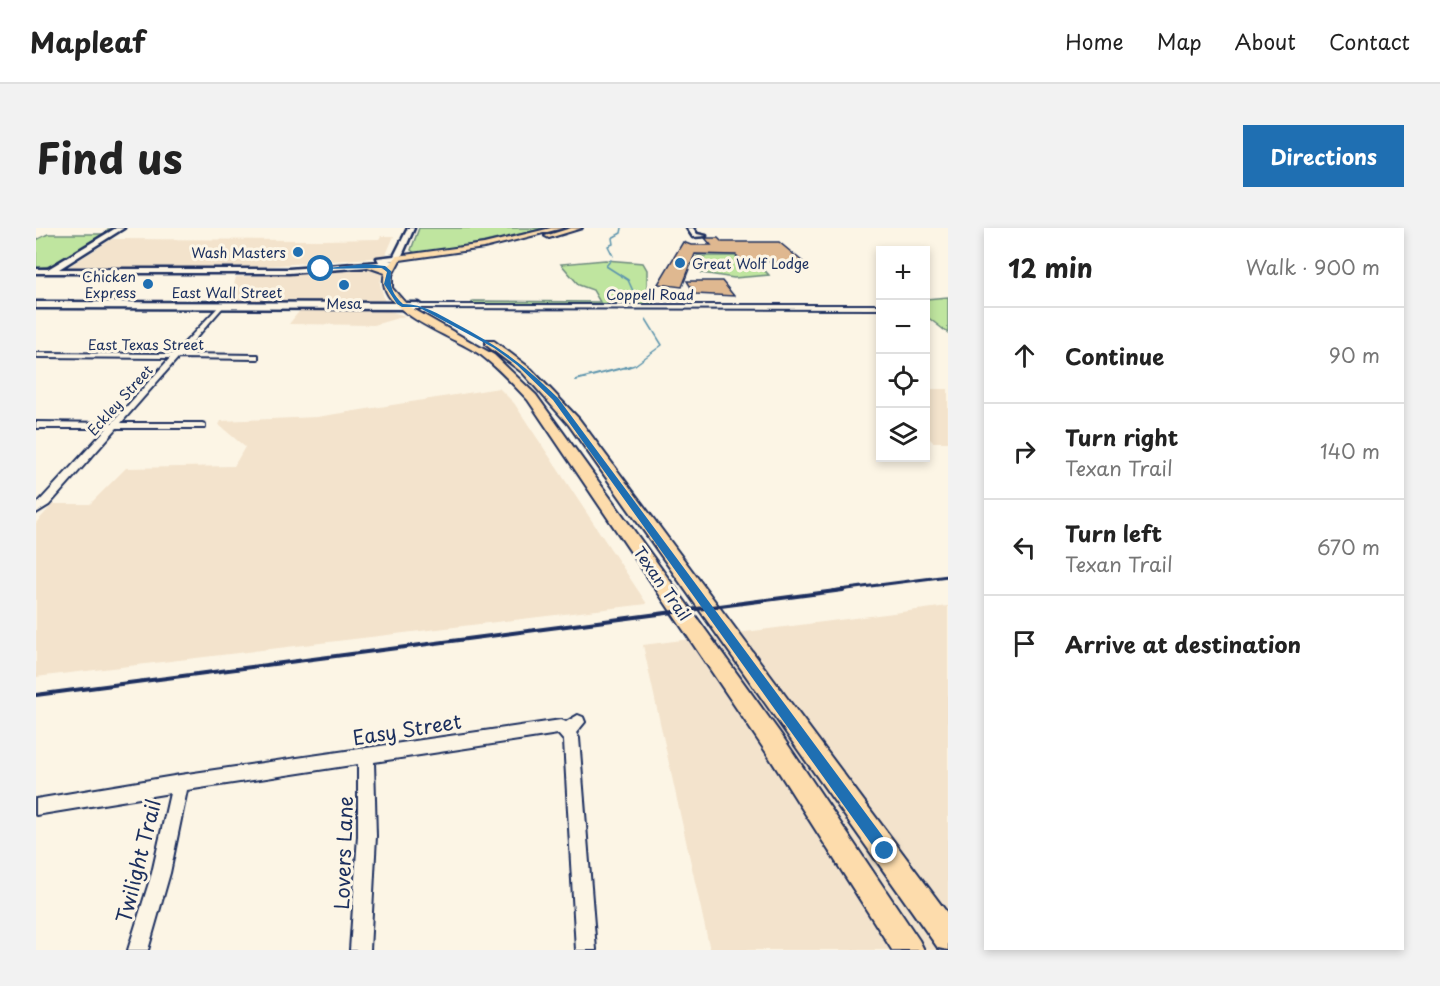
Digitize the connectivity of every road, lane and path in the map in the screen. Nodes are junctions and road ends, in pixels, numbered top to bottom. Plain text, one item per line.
1 (121, 228) edge
2 (130, 228) edge
3 (411, 228) edge
4 (416, 228) edge
5 (560, 228) edge
6 (579, 228) edge
7 (690, 228) edge
8 (696, 228) edge
9 (432, 256) junction
10 (402, 260) junction
11 (366, 265) junction
12 (275, 270) junction
13 (36, 271) edge
14 (50, 271) junction
15 (62, 271) junction
16 (389, 272) junction
17 (222, 305) junction
18 (38, 306) edge
19 (402, 306) junction
20 (418, 306) junction
21 (876, 308) edge
22 (36, 356) edge
23 (178, 356) junction
24 (255, 357) dead end
25 (520, 373) junction
26 (36, 425) edge
27 (115, 425) junction
28 (202, 426) dead end
29 (36, 510) edge
30 (366, 757) junction
31 (180, 783) junction
32 (36, 807) edge
33 (948, 938) edge
34 (138, 950) edge
35 (360, 950) edge
36 (586, 950) edge
37 (909, 950) edge

1 - 14 street
2 - 15 street
3 - 10 street
4 - 10 street
5 - 9 main road
6 - 9 main road
7 - 8 street
9 - 10 main road
9 - 10 main road
10 - 11 street
10 - 12 street
10 - 16 main road
10 - 20 main road, Texan Trail
11 - 12 street
11 - 16 main road
12 - 15 street
13 - 14 street
14 - 15 street
16 - 19 main road
17 - 18 street, East Wall Street
17 - 19 street, East Wall Street
17 - 23 street, Eckley Street
19 - 20 street, East Wall Street
19 - 25 main road, Texan Trail
20 - 21 street, Coppell Road
20 - 25 main road, Texan Trail
22 - 23 street, East Texas Street
23 - 24 street, East Texas Street
23 - 27 street, Eckley Street
25 - 33 main road, Texan Trail
25 - 37 main road, Texan Trail
26 - 27 street
27 - 28 street
27 - 29 street, Eckley Street
30 - 31 street, Easy Street
30 - 35 street, Lovers Lane
30 - 36 street, Easy Street
31 - 32 street, Easy Street
31 - 34 street, Twilight Trail

